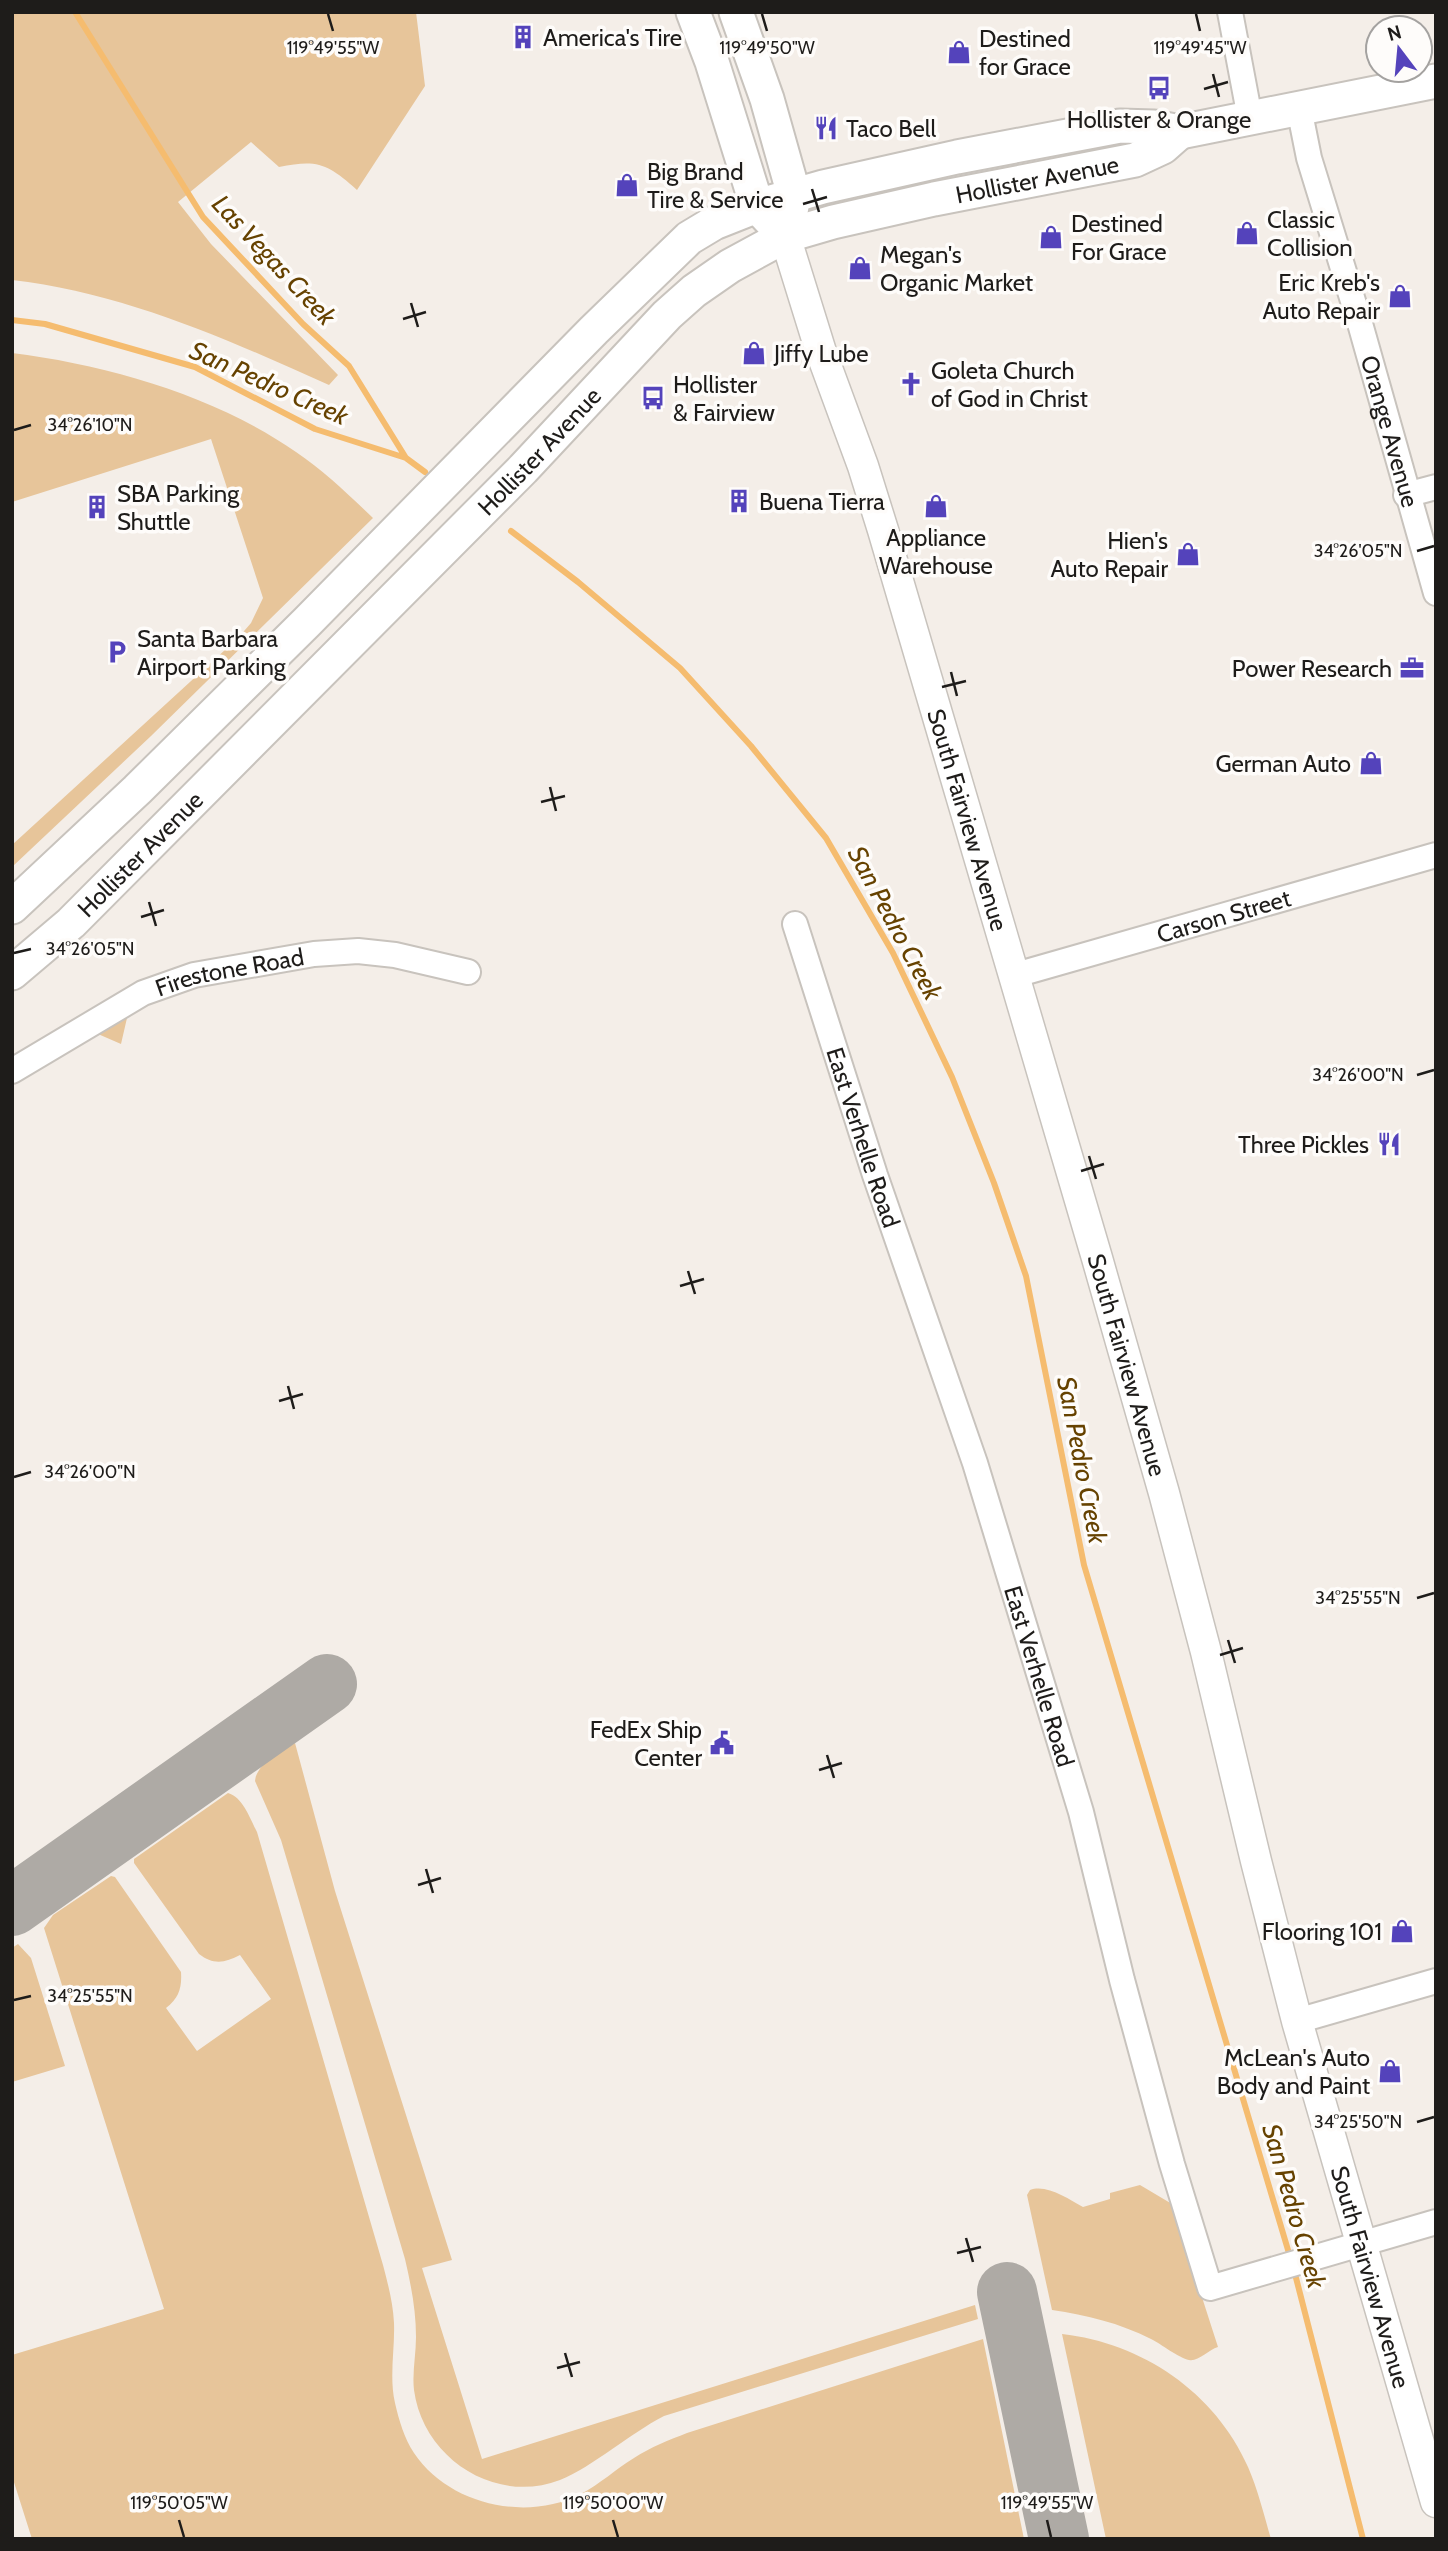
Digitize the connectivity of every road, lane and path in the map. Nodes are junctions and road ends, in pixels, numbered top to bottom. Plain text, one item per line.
1 (693, 12) edge
2 (736, 12) edge
3 (1230, 12) edge
4 (1436, 81) edge
5 (1299, 108) junction
6 (1250, 118) junction
7 (1180, 132) junction
8 (794, 195) junction
9 (757, 206) junction
10 (785, 236) junction
11 (1436, 487) edge
12 (1406, 495) junction
13 (1436, 593) edge
14 (1436, 855) edge
15 (12, 907) edge
16 (795, 924) dead end
17 (468, 972) dead end
18 (12, 973) edge
19 (1013, 976) junction
20 (12, 1071) edge
21 (1436, 1981) edge
22 (1297, 2021) junction
23 (1436, 2222) edge
24 (1360, 2244) junction
25 (1430, 2463) edge
26 (1436, 2502) edge

1 - 9 main road, South Fairview Avenue
2 - 8 main road, South Fairview Avenue
3 - 6 street
4 - 5 main road, Hollister Avenue
5 - 6 main road, Hollister Avenue
5 - 12 street, Orange Avenue
6 - 7 main road, Hollister Avenue
7 - 8 main road, Hollister Avenue
7 - 10 main road, Hollister Avenue
8 - 9 main road, Hollister Avenue
8 - 10 main road, South Fairview Avenue
9 - 10 main road, South Fairview Avenue
9 - 15 main road, Hollister Avenue
10 - 18 main road, Hollister Avenue
10 - 19 street, South Fairview Avenue
11 - 12 street
12 - 13 street, Orange Avenue
14 - 19 street, Carson Street
16 - 24 street, East Verhelle Road
17 - 20 street, Firestone Road
19 - 22 street, South Fairview Avenue
21 - 22 street
22 - 24 street, South Fairview Avenue
23 - 24 street, East Verhelle Road
24 - 25 street, South Fairview Avenue
25 - 26 street, South Fairview Avenue

